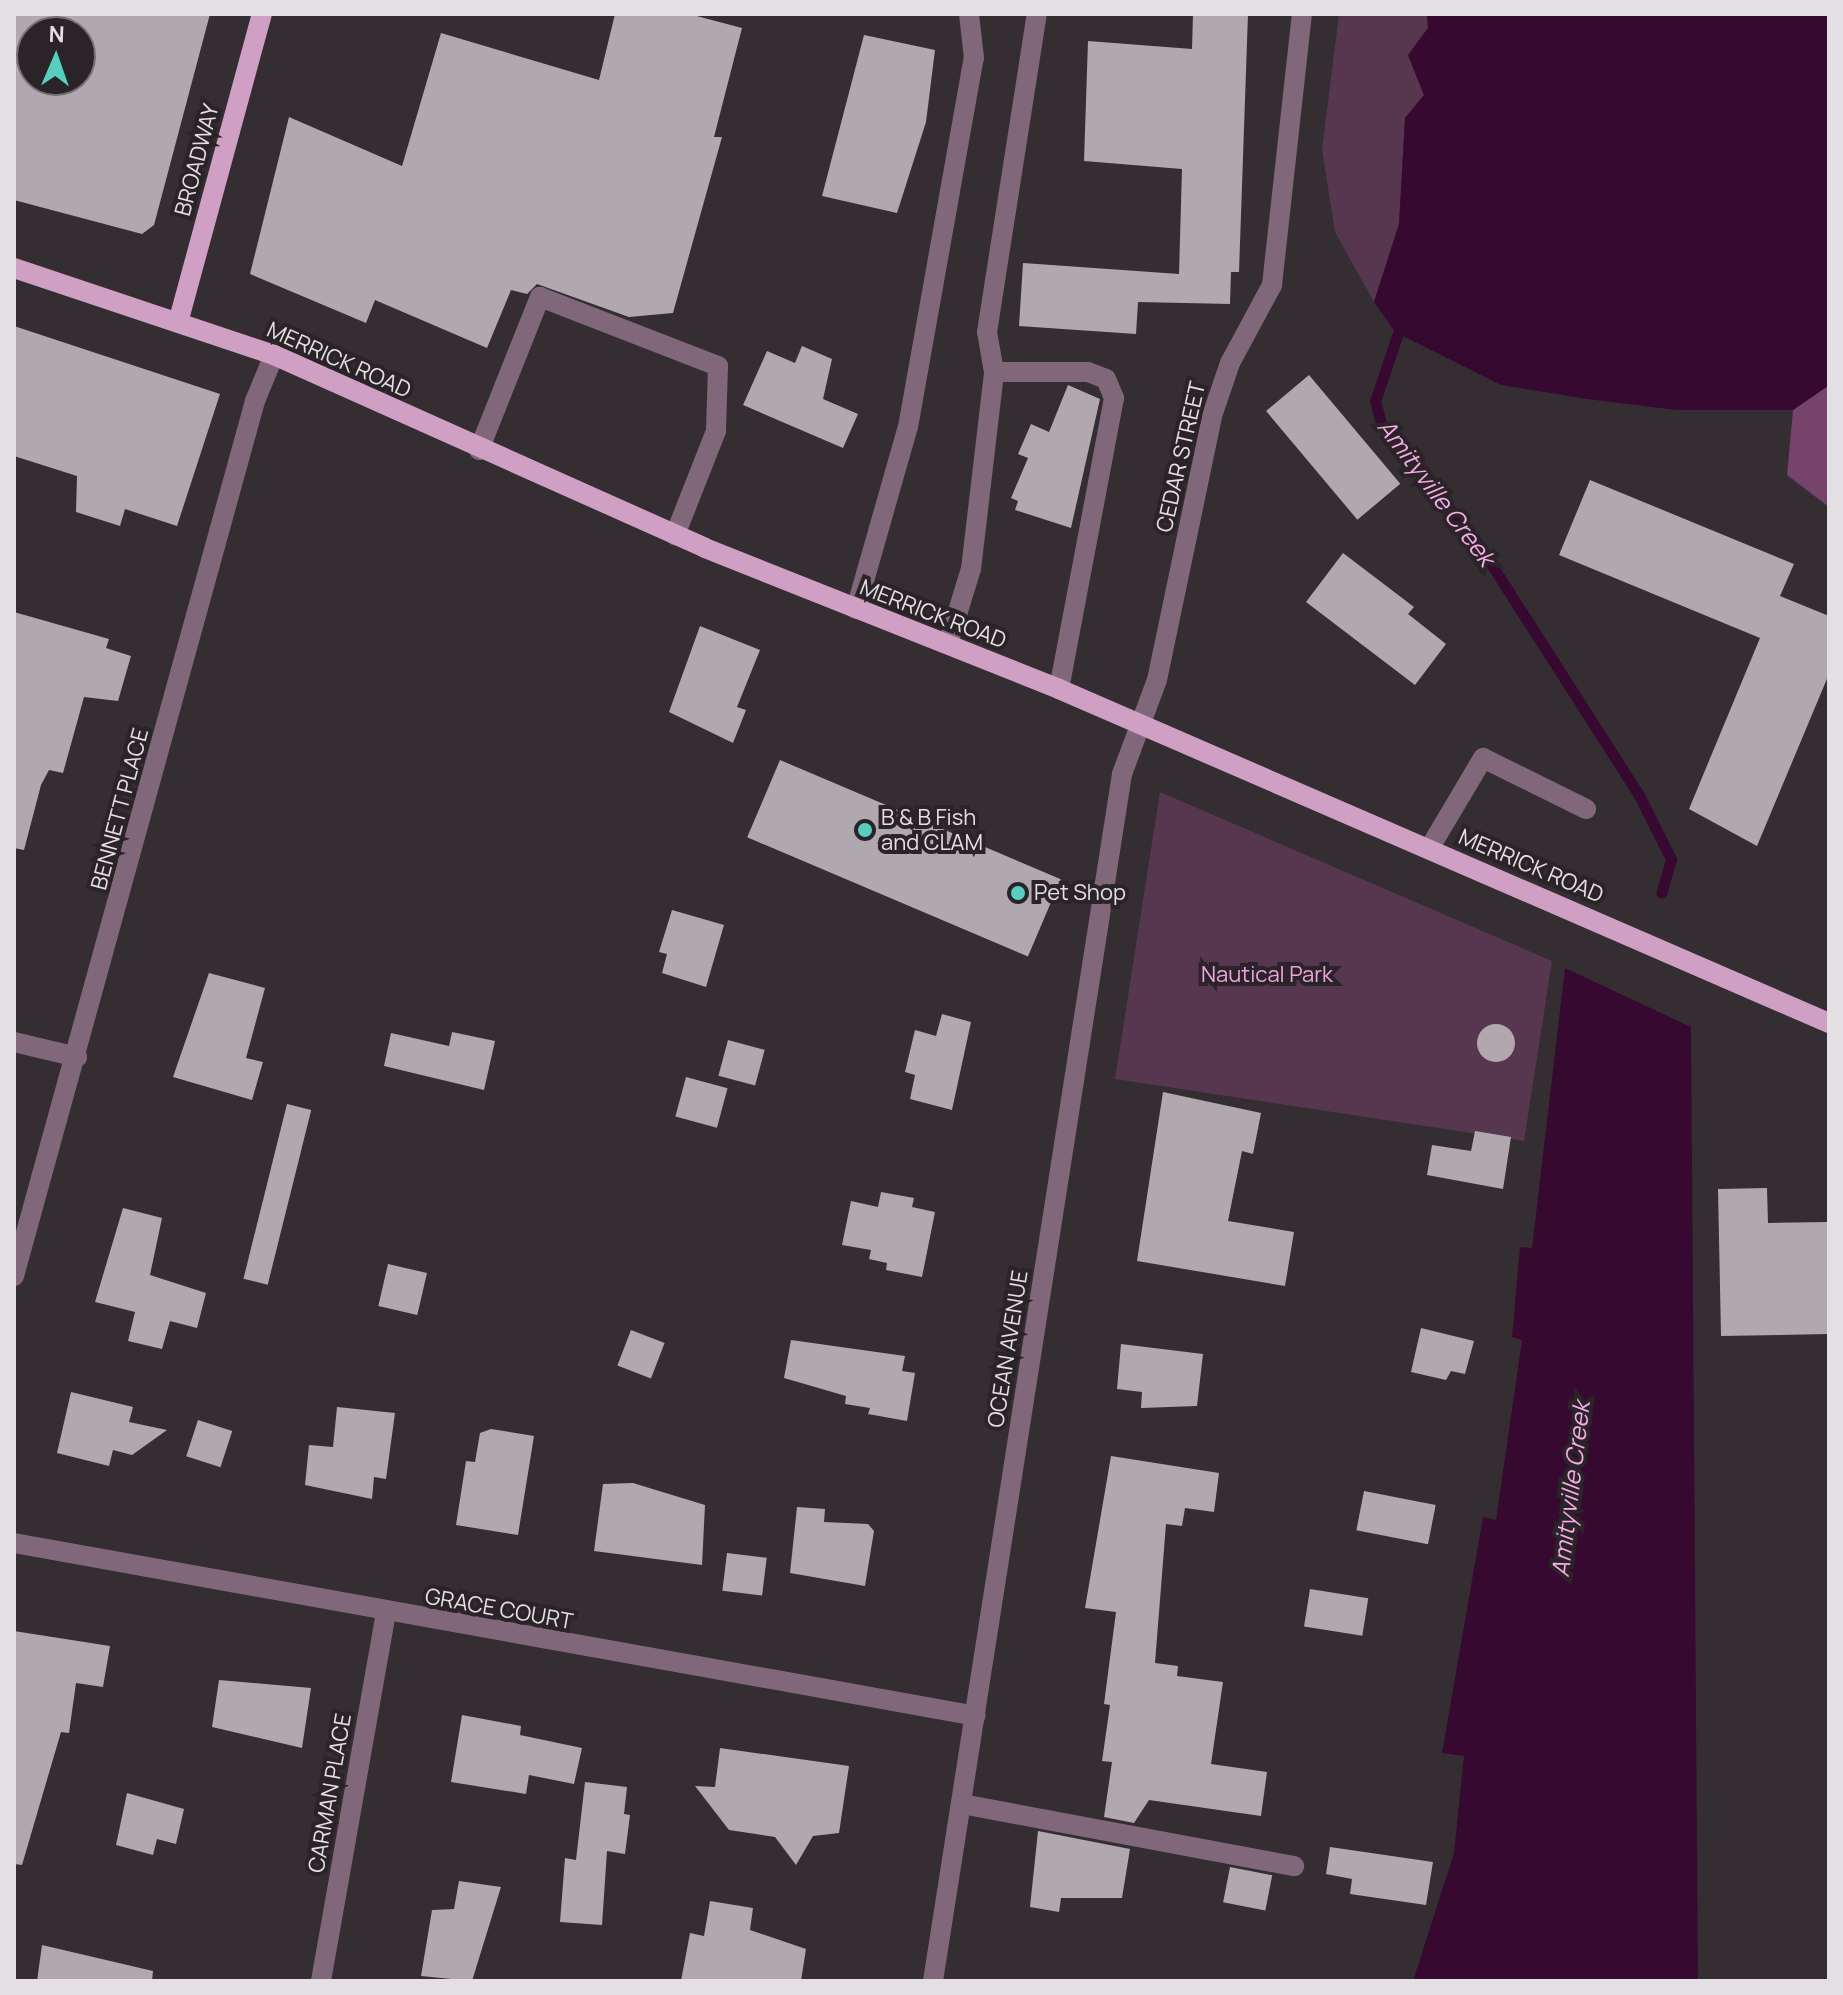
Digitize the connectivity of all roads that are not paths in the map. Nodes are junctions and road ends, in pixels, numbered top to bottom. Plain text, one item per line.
1 (262, 14) edge
2 (969, 14) edge
3 (1037, 14) edge
4 (1302, 14) edge
5 (14, 268) edge
6 (179, 319) junction
7 (274, 355) junction
8 (994, 372) junction
9 (479, 450) junction
10 (675, 535) junction
11 (856, 609) junction
12 (948, 644) junction
13 (1059, 689) junction
14 (1140, 726) junction
15 (1586, 809) dead end
16 (1429, 849) junction
17 (1829, 1023) edge
18 (14, 1042) edge
19 (77, 1057) junction
20 (14, 1276) edge
21 (14, 1543) edge
22 (386, 1614) junction
23 (976, 1716) junction
24 (962, 1804) junction
25 (1294, 1866) dead end
26 (321, 1981) edge
27 (933, 1981) edge

1 - 6 main road, BROADWAY
2 - 11 street
3 - 8 street
4 - 14 street, CEDAR STREET
5 - 6 main road, MERRICK ROAD
6 - 7 main road, MERRICK ROAD
7 - 9 main road, MERRICK ROAD
7 - 19 street, BENNETT PLACE
8 - 12 street
8 - 13 street
9 - 10 main road, MERRICK ROAD
9 - 10 street
10 - 11 main road, MERRICK ROAD
11 - 12 main road, MERRICK ROAD
12 - 13 main road, MERRICK ROAD
13 - 14 main road, MERRICK ROAD
14 - 16 main road, MERRICK ROAD
14 - 23 street, OCEAN AVENUE
15 - 16 street
16 - 17 main road, MERRICK ROAD
18 - 19 street
19 - 20 street, BENNETT PLACE
21 - 22 street, GRACE COURT
22 - 23 street, GRACE COURT
22 - 26 street, CARMAN PLACE
23 - 24 street, OCEAN AVENUE
24 - 25 street
24 - 27 street, OCEAN AVENUE

